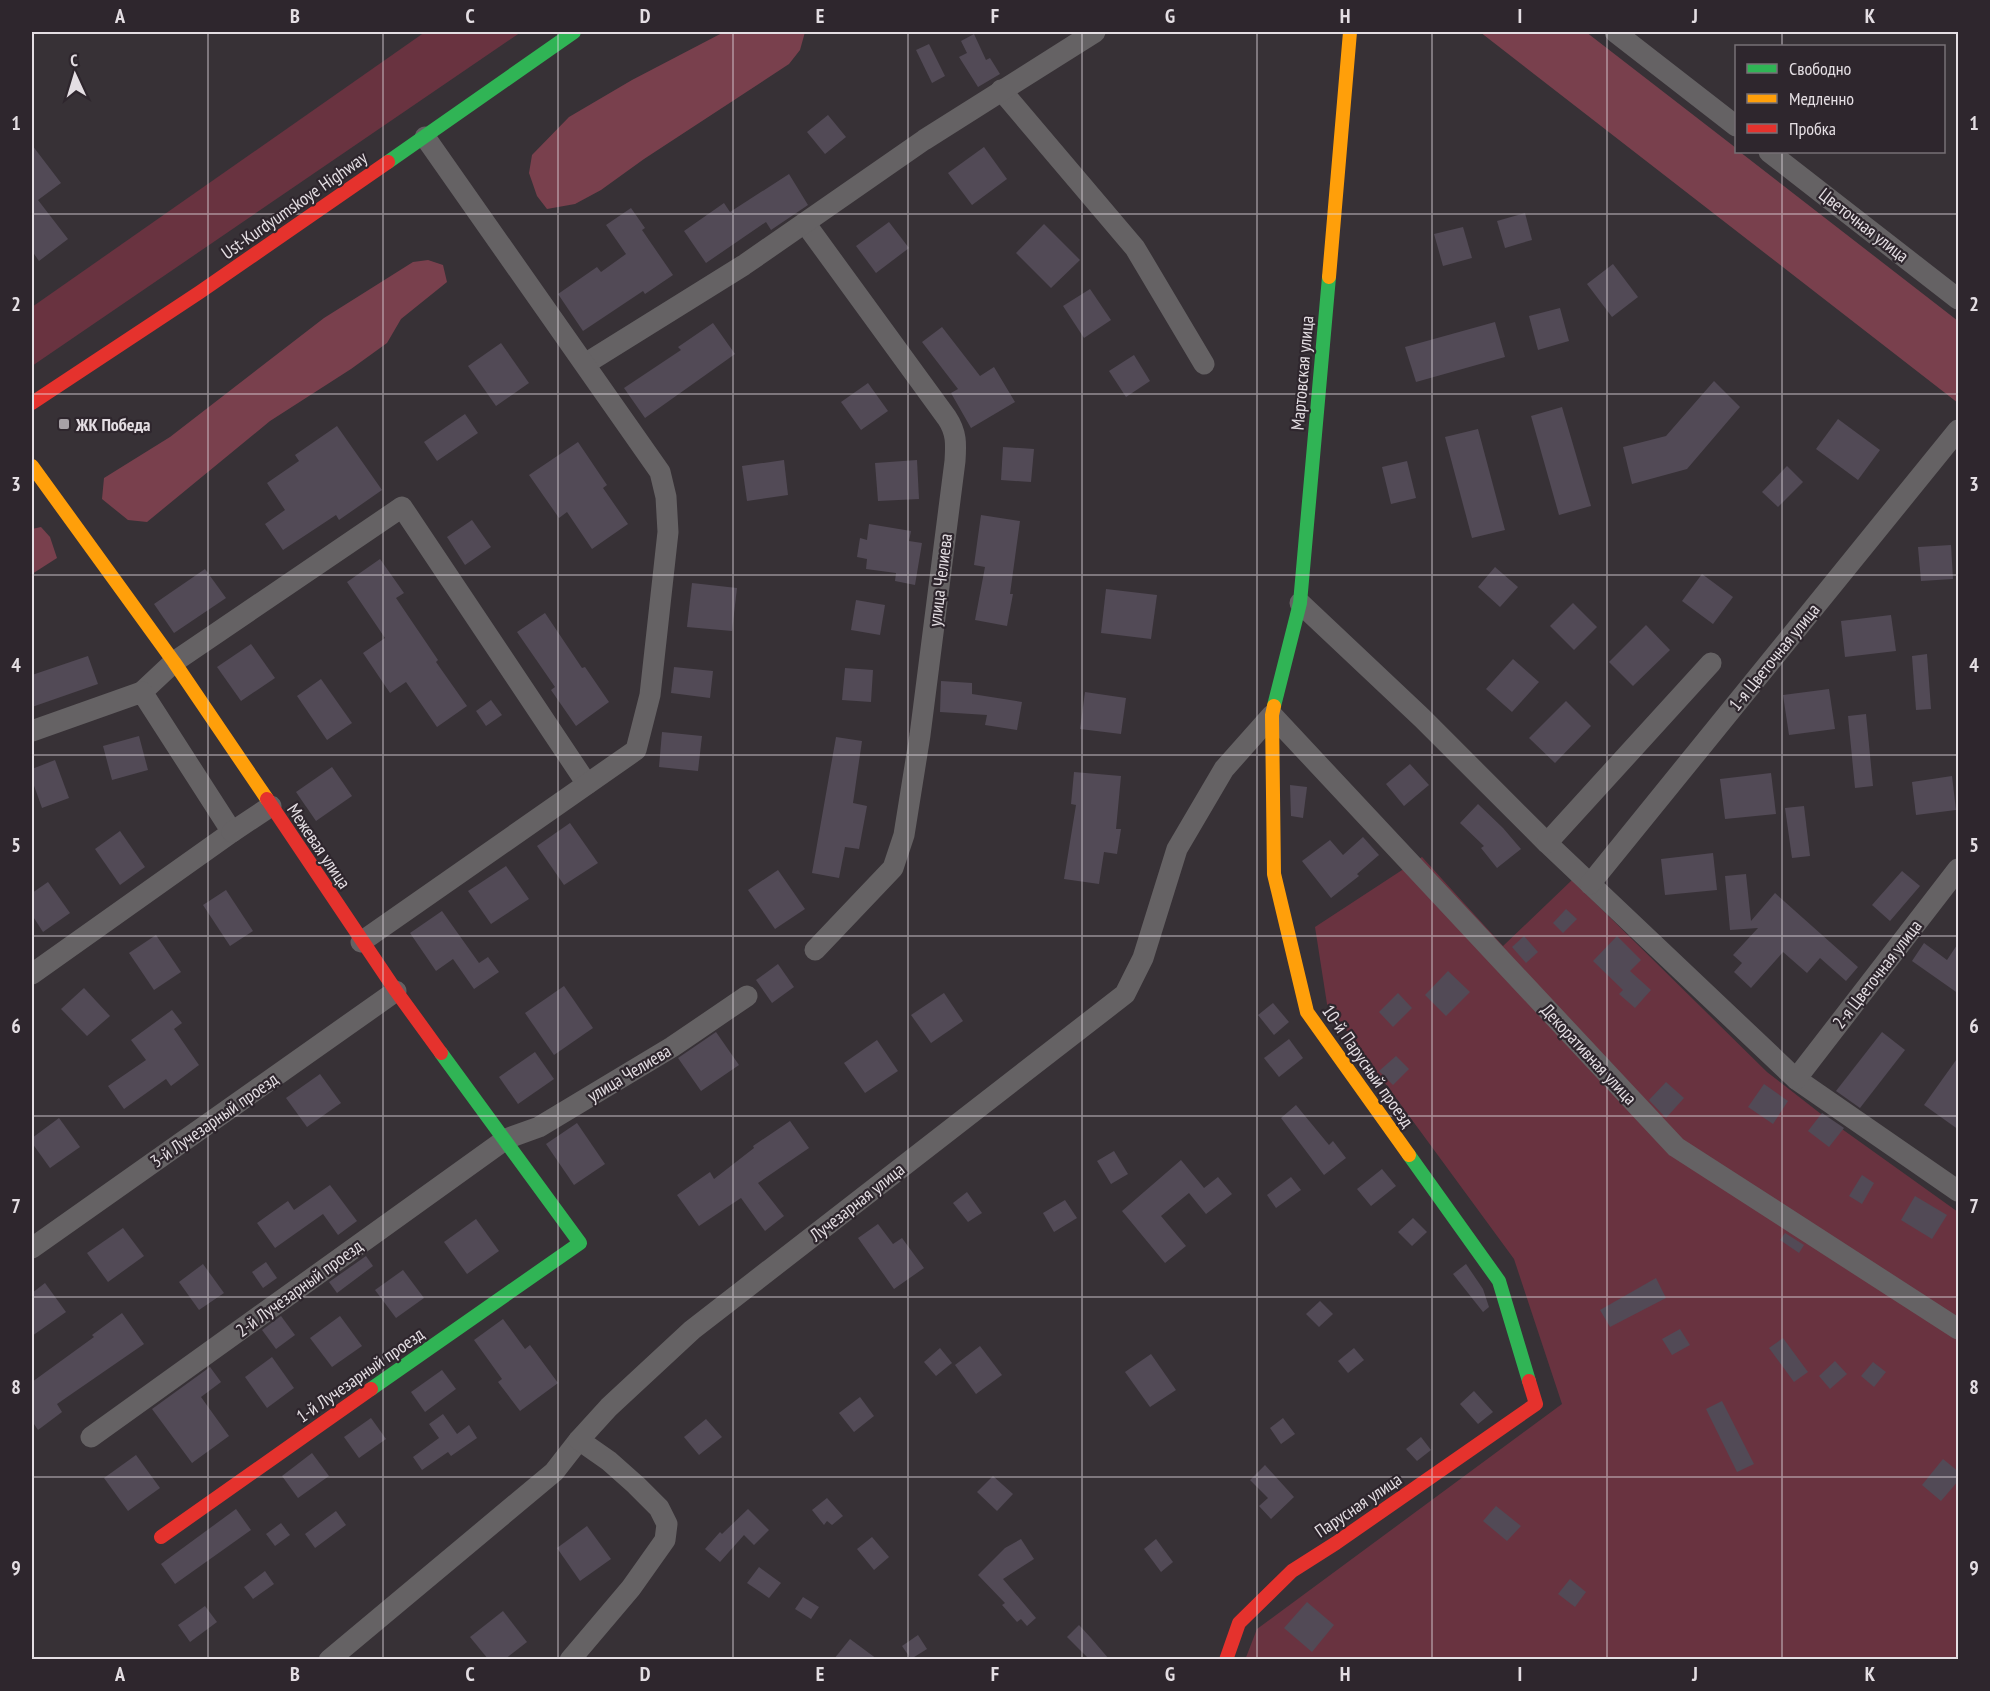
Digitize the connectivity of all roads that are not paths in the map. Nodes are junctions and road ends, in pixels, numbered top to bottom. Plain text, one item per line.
1 (574, 32) edge
2 (1095, 32) edge
3 (1350, 32) edge
4 (1616, 32) edge
5 (1001, 90) junction
6 (1735, 124) edge
7 (425, 137) junction
8 (1770, 153) edge
9 (805, 223) junction
10 (1959, 299) edge
11 (585, 364) junction
12 (1204, 364) dead end
13 (32, 403) edge
14 (1959, 430) edge
15 (32, 466) edge
16 (1300, 603) junction
17 (174, 662) junction
18 (1711, 663) dead end
19 (142, 692) junction
20 (1272, 715) junction
21 (32, 731) edge
22 (587, 784) junction
23 (271, 806) junction
24 (232, 832) junction
25 (1547, 843) junction
26 (1959, 869) edge
27 (1590, 884) junction
28 (361, 942) junction
29 (815, 950) dead end
30 (32, 974) edge
31 (396, 992) junction
32 (747, 996) dead end
33 (1796, 1078) junction
34 (506, 1139) junction
35 (1959, 1191) edge
36 (580, 1242) joint
37 (32, 1248) edge
38 (1959, 1329) edge
39 (1536, 1404) joint
40 (91, 1437) dead end
41 (579, 1440) junction
42 (160, 1537) dead end
43 (329, 1659) edge
44 (570, 1659) edge
45 (1226, 1659) edge

1 - 7 street, Ust-Kurdyumskoye Highway
2 - 5 street
3 - 16 street, Мартовская улица
4 - 6 street
5 - 9 street
5 - 12 street
7 - 11 street
7 - 13 street, Ust-Kurdyumskoye Highway
8 - 10 street, Цветочная улица
9 - 11 street
9 - 29 street, улица Челиева
11 - 22 street
14 - 27 street, 1-я Цветочная улица
15 - 17 street, Межевая улица
16 - 20 street, Мартовская улица
16 - 25 street
17 - 19 street
17 - 22 street
17 - 23 street, Межевая улица
18 - 25 street
19 - 21 street
19 - 24 street
20 - 38 street, Декоративная улица
20 - 39 street, 10-й Парусный проезд
20 - 41 street, Лучезарная улица
22 - 28 street
23 - 24 street
23 - 28 street, Межевая улица
24 - 30 street
25 - 27 street
26 - 33 street, 2-я Цветочная улица
27 - 33 street
28 - 31 street, Межевая улица
31 - 34 street, Межевая улица
31 - 37 street, 3-й Лучезарный проезд
32 - 34 street, улица Челиева
33 - 35 street
34 - 36 street, Межевая улица
34 - 40 street, 2-й Лучезарный проезд
36 - 42 street, 1-й Лучезарный проезд
39 - 45 street, Парусная улица
41 - 43 street, Лучезарная улица
41 - 44 street

